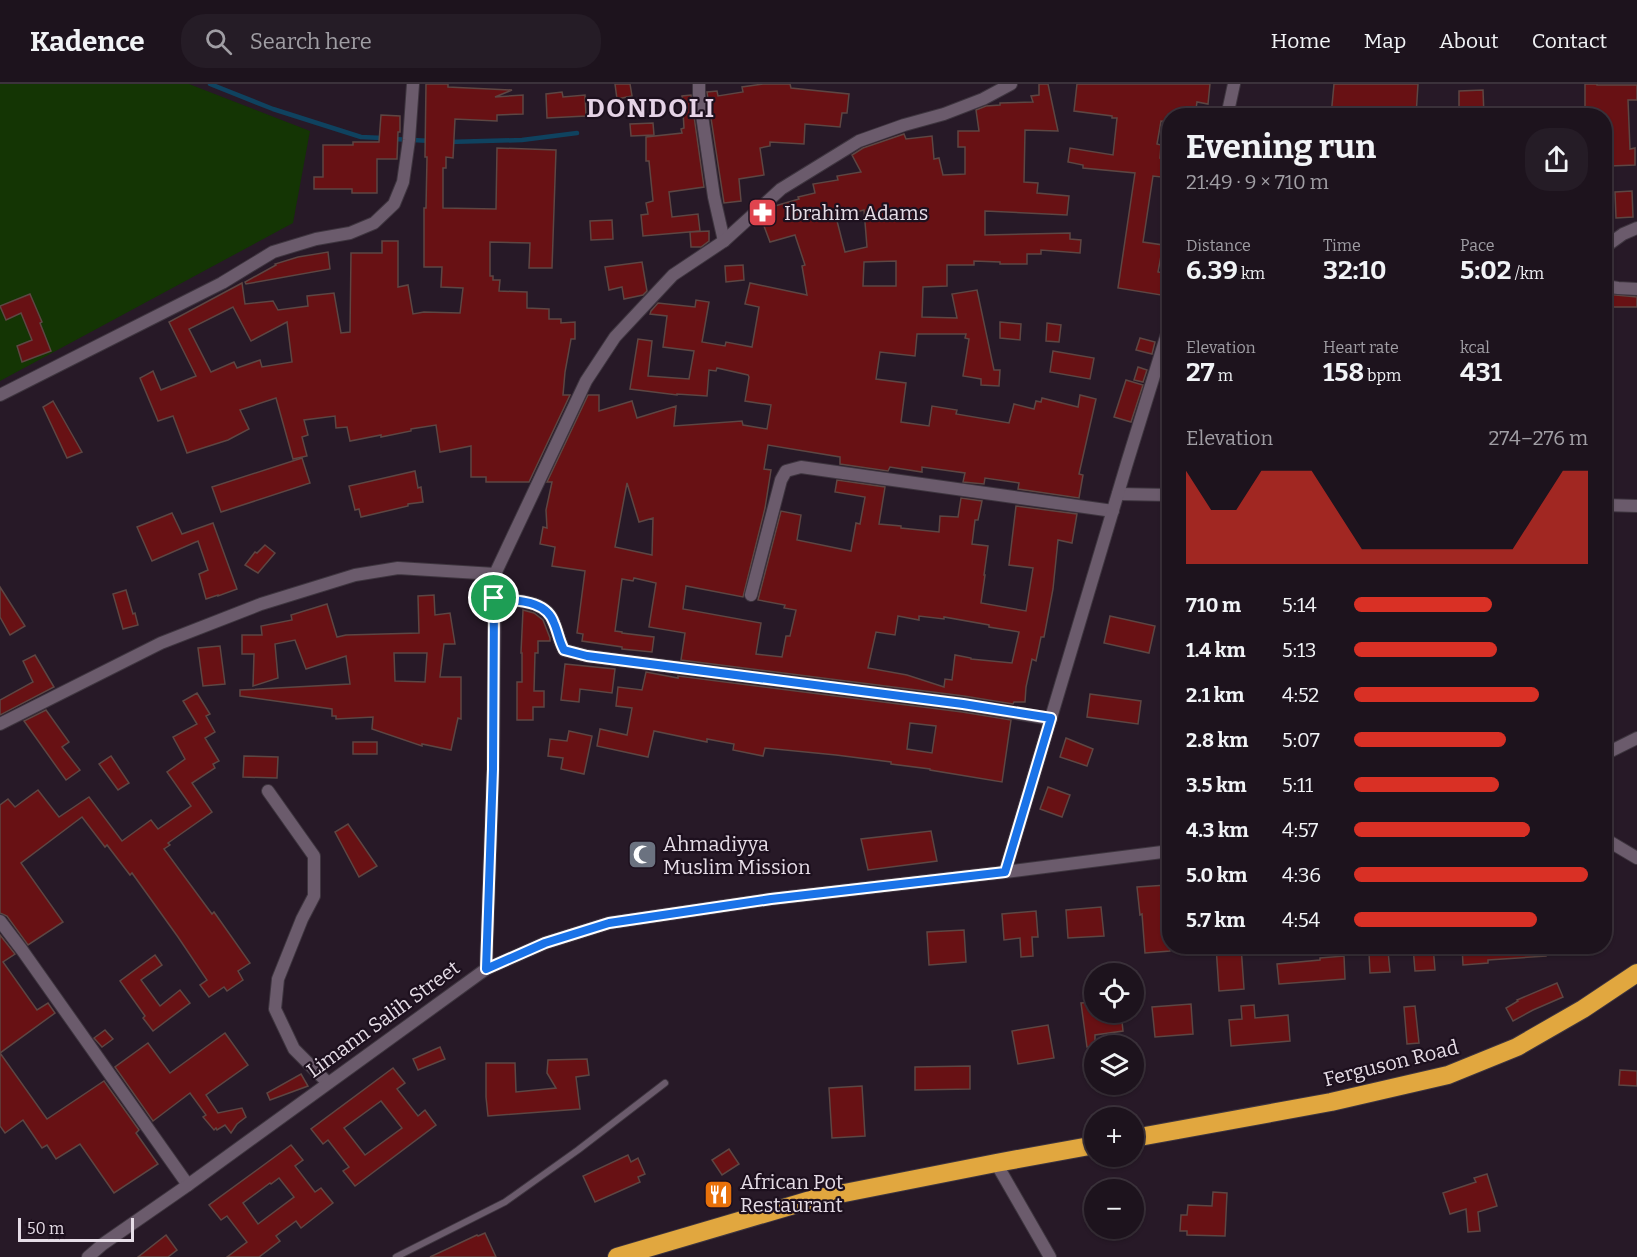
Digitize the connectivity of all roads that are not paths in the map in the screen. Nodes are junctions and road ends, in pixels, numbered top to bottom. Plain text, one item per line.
1 (412, 84) edge
2 (699, 84) edge
3 (1011, 84) edge
4 (1234, 84) edge
5 (1229, 108) edge
6 (1637, 228) edge
7 (724, 241) junction
8 (1612, 242) edge
9 (1612, 287) edge
10 (1637, 289) edge
11 (1162, 350) edge
12 (0, 395) edge
13 (1118, 494) junction
14 (1162, 495) edge
15 (1612, 505) edge
16 (1637, 506) edge
17 (1113, 511) junction
18 (495, 574) junction
19 (751, 595) dead end
20 (494, 598) junction
21 (1051, 718) junction
22 (0, 724) edge
23 (1637, 738) edge
24 (1612, 750) edge
25 (268, 791) dead end
26 (1612, 843) edge
27 (1162, 851) edge
28 (1637, 858) edge
29 (1005, 872) junction
30 (0, 921) edge
31 (486, 969) junction
32 (1637, 973) edge
33 (328, 1083) junction
34 (664, 1083) dead end
35 (1144, 1136) edge
36 (1084, 1147) edge
37 (996, 1162) junction
38 (188, 1185) junction
39 (88, 1257) edge
40 (396, 1257) edge
41 (617, 1257) edge
42 (1050, 1257) edge

1 - 12 street
2 - 7 street
3 - 7 street
4 - 5 street
6 - 8 street
7 - 18 street
9 - 10 street
11 - 13 street
13 - 14 street
13 - 17 street
15 - 16 street
17 - 19 street
17 - 21 street
18 - 20 street
18 - 22 street
20 - 21 street
20 - 31 street
21 - 29 street
23 - 24 street
25 - 33 street
26 - 28 street
27 - 29 street, Limann Salih Street
29 - 31 street, Limann Salih Street
30 - 38 street
31 - 33 street, Limann Salih Street
32 - 35 highway, Ferguson Road
33 - 38 street, Limann Salih Street
34 - 40 lane
36 - 37 highway
37 - 41 highway
37 - 42 street
38 - 39 street, Limann Salih Street

